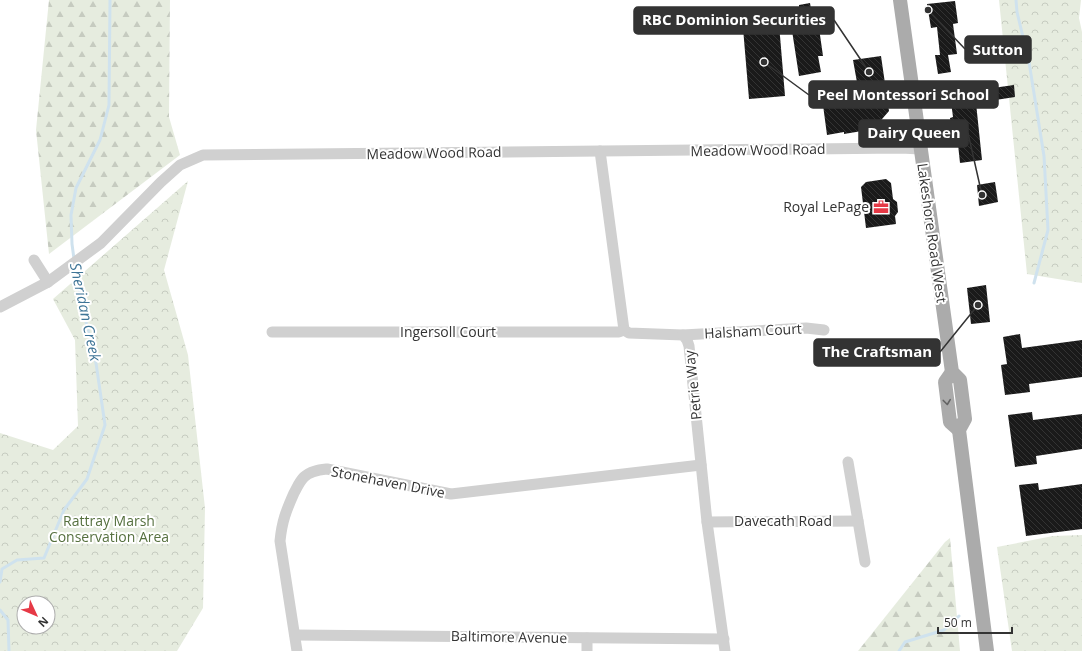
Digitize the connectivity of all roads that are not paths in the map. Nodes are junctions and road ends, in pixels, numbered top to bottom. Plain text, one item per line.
1 (900, 0) edge
2 (920, 149) junction
3 (600, 151) junction
4 (34, 260) dead end
5 (48, 282) junction
6 (0, 307) edge
7 (624, 330) junction
8 (824, 330) dead end
9 (272, 332) dead end
10 (683, 335) junction
11 (848, 462) dead end
12 (701, 465) junction
13 (858, 521) junction
14 (707, 522) junction
15 (865, 562) dead end
16 (295, 635) junction
17 (587, 638) junction
18 (724, 639) junction
19 (297, 651) edge
20 (587, 651) edge
21 (725, 651) edge
22 (987, 651) edge

1 - 2 main road, Lakeshore Road West
2 - 3 street, Meadow Wood Road
2 - 22 main road, Lakeshore Road West
3 - 5 street, Meadow Wood Road
3 - 7 street
4 - 5 street
5 - 6 street, Meadow Wood Road
7 - 9 street, Ingersoll Court
7 - 10 street, Petrie Way
8 - 10 street, Halsham Court
10 - 12 street, Petrie Way
11 - 13 street
12 - 14 street, Petrie Way
12 - 16 street, Stonehaven Drive
13 - 14 street, Davecath Road
13 - 15 street
14 - 18 street, Petrie Way
16 - 17 street, Baltimore Avenue
16 - 19 street, Stonehaven Drive
17 - 18 street, Baltimore Avenue
17 - 20 street
18 - 21 street, Petrie Way

